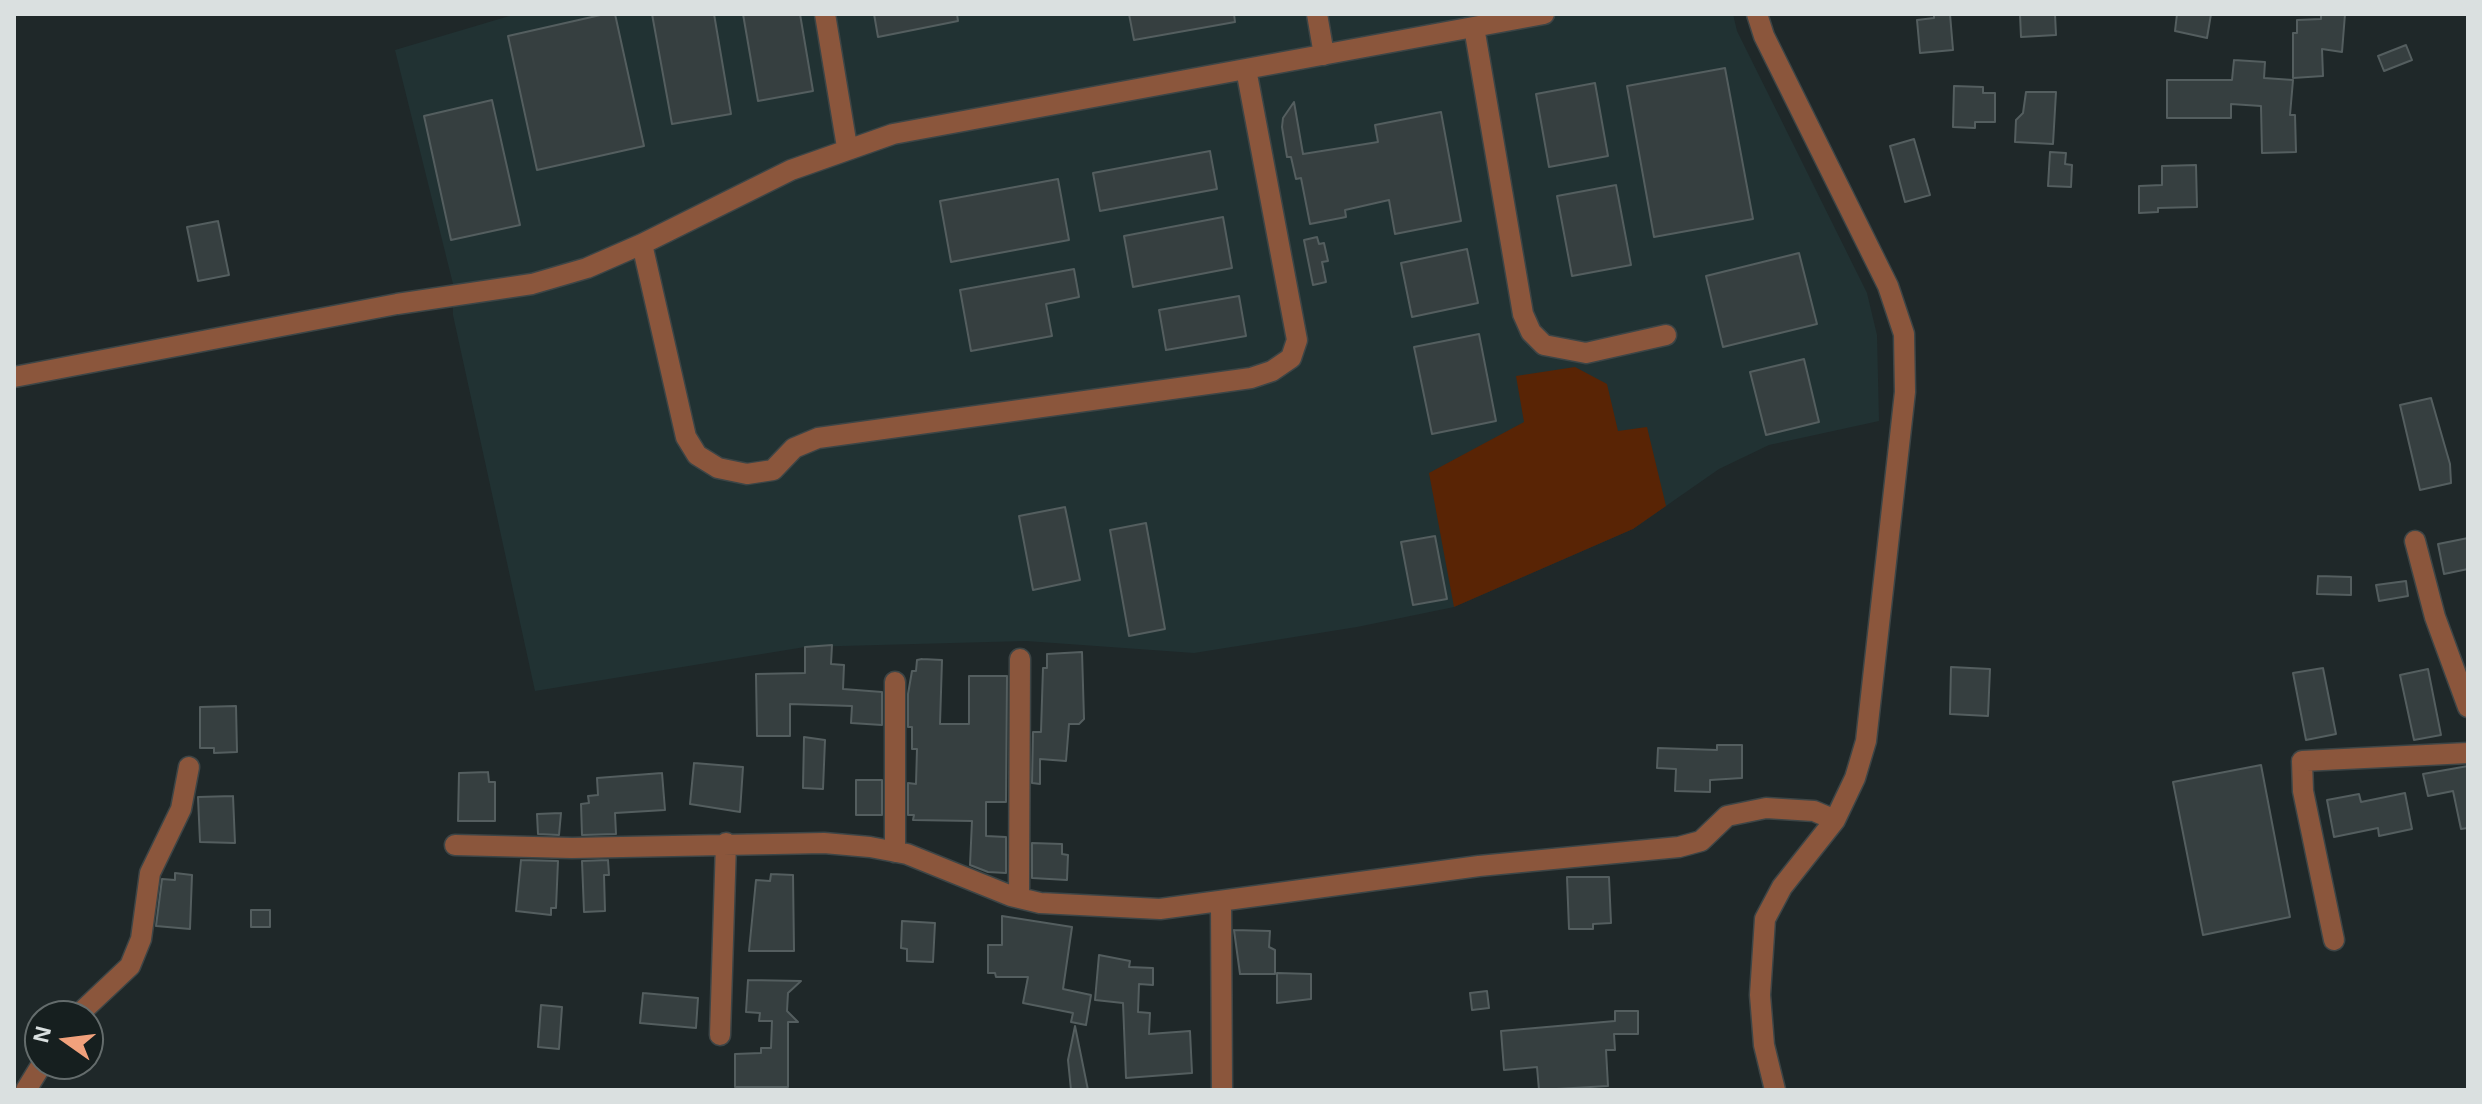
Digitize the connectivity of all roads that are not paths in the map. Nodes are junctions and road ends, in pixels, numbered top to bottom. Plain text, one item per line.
1 (825, 14) edge
2 (1317, 14) edge
3 (1544, 14) edge
4 (1757, 14) edge
5 (1474, 27) junction
6 (1324, 55) junction
7 (1246, 69) junction
8 (847, 147) junction
9 (642, 244) junction
10 (1666, 335) dead end
11 (14, 377) edge
12 (2415, 541) dead end
13 (1020, 659) dead end
14 (895, 682) dead end
15 (2468, 707) edge
16 (2468, 753) edge
17 (189, 767) dead end
18 (1835, 820) junction
19 (726, 843) junction
20 (455, 845) dead end
21 (895, 852) junction
22 (1019, 898) junction
23 (1221, 903) junction
24 (2334, 940) dead end
25 (94, 1000) edge
26 (720, 1035) dead end
27 (1222, 1090) edge
28 (1775, 1090) edge

1 - 8 street
2 - 6 street
3 - 5 street
4 - 18 street
5 - 6 street
5 - 10 street
6 - 7 street
7 - 8 street
7 - 9 street
8 - 9 street
9 - 11 street
12 - 15 street
13 - 22 street
14 - 21 street
16 - 24 street
17 - 25 street
18 - 23 street
18 - 28 street
19 - 20 street
19 - 21 street
19 - 26 street
21 - 22 street
22 - 23 street
23 - 27 street

